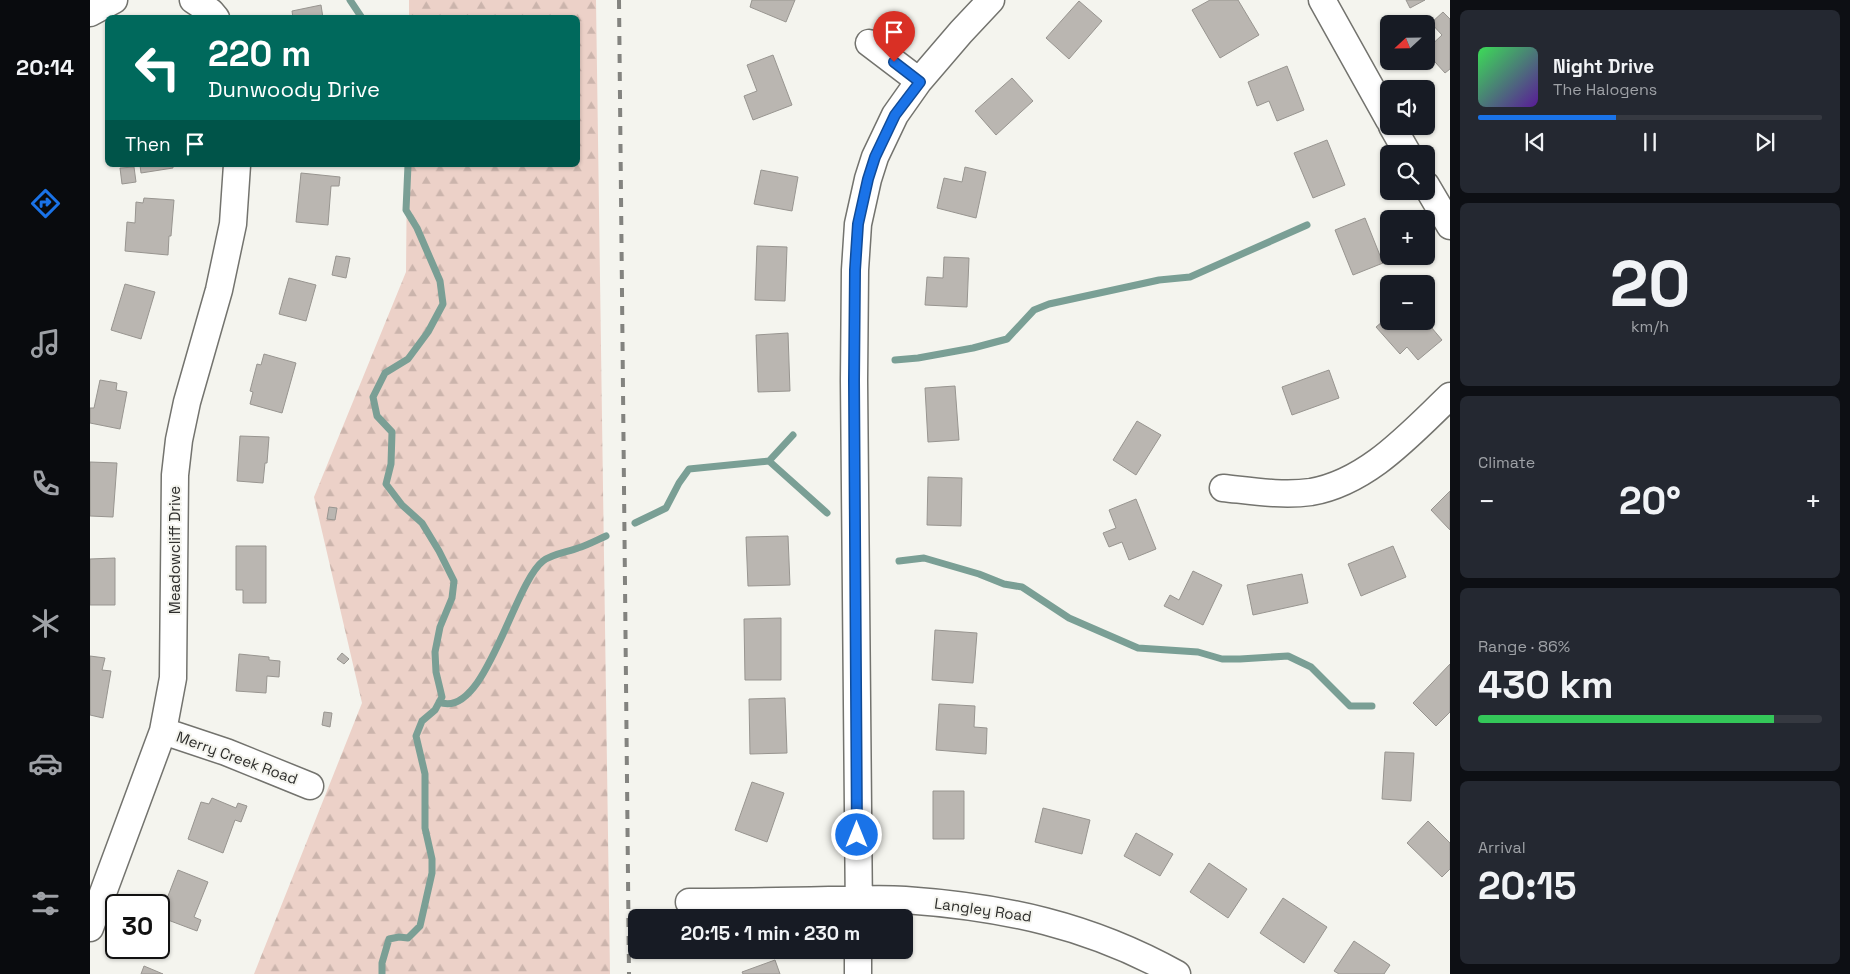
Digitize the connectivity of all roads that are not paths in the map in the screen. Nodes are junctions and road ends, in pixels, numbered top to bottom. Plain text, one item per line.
1 (114, 0) edge
2 (193, 0) edge
3 (991, 0) edge
4 (1322, 0) edge
5 (90, 13) edge
6 (214, 15) edge
7 (869, 43) dead end
8 (920, 82) junction
9 (1380, 104) edge
10 (237, 167) edge
11 (1435, 200) edge
12 (1450, 226) edge
13 (1450, 396) edge
14 (1223, 488) dead end
15 (163, 731) junction
16 (310, 786) dead end
17 (689, 902) dead end
18 (859, 909) edge
19 (90, 928) edge
20 (858, 959) edge
21 (858, 974) edge
22 (1177, 974) edge

1 - 5 street
2 - 6 street
3 - 8 street
4 - 9 street
7 - 8 street
8 - 18 street
10 - 15 street, Meadowcliff Drive
11 - 12 street
13 - 14 street
15 - 16 street, Merry Creek Road
15 - 19 street, Meadowcliff Drive
17 - 18 street, Langley Road
18 - 22 street, Langley Road
20 - 21 street

